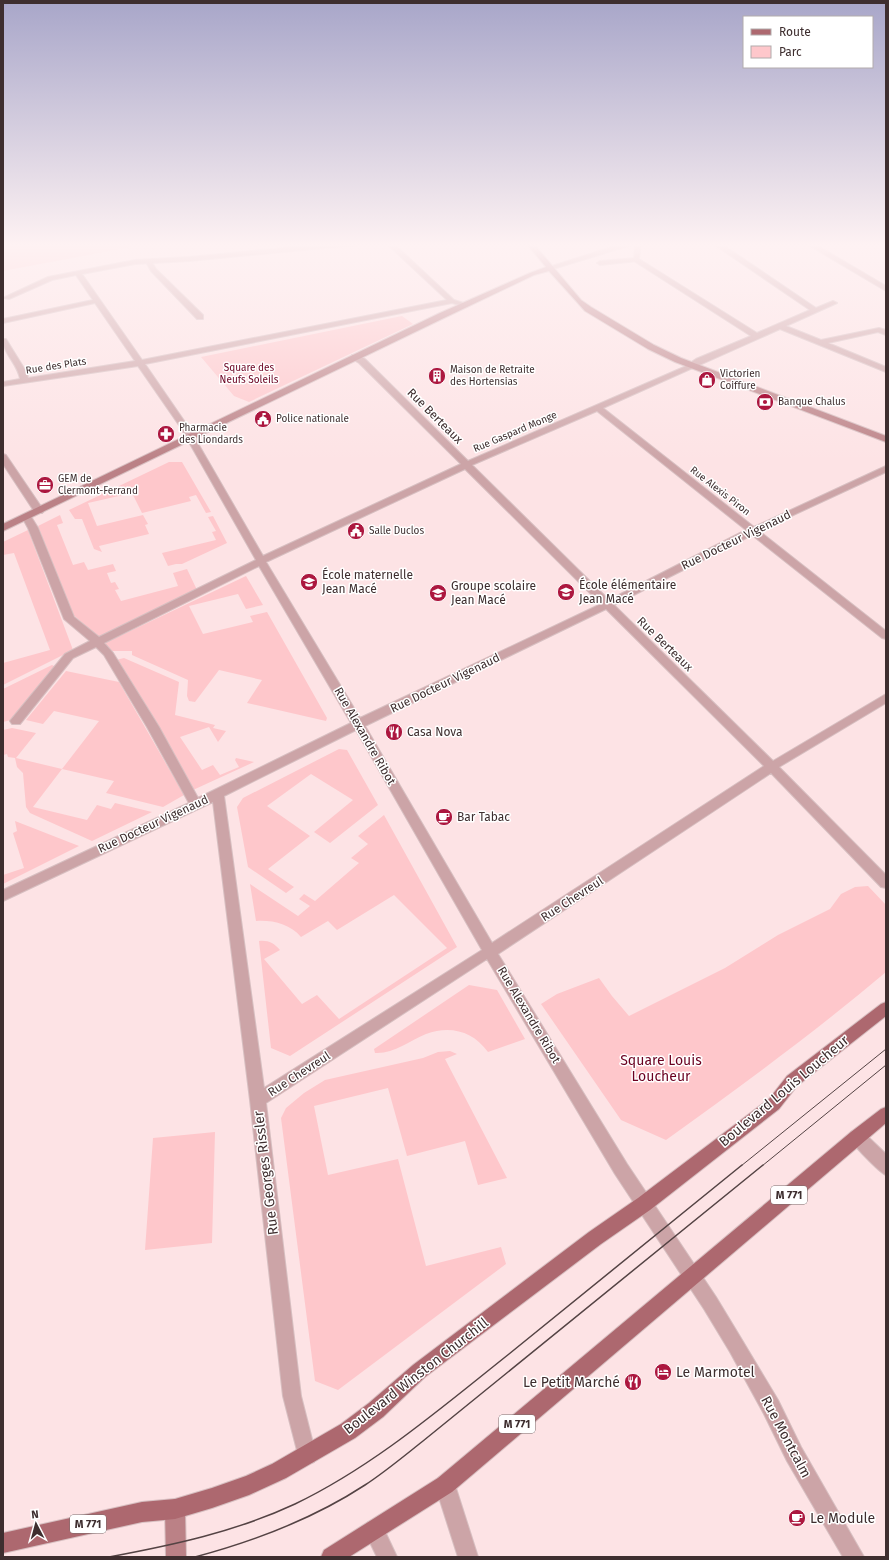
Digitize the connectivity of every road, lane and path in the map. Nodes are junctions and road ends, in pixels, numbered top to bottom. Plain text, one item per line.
1 (27, 316) edge
2 (107, 316) edge
3 (378, 316) edge
4 (443, 316) edge
5 (599, 316) edge
6 (725, 316) edge
7 (802, 316) edge
8 (3, 321) edge
9 (780, 326) junction
10 (884, 330) edge
11 (757, 336) junction
12 (3, 341) edge
13 (820, 343) junction
14 (355, 357) junction
15 (140, 363) junction
16 (691, 366) junction
17 (886, 370) edge
18 (24, 381) junction
19 (3, 384) edge
20 (598, 408) junction
21 (190, 438) junction
22 (886, 439) edge
23 (3, 457) edge
24 (466, 465) junction
25 (886, 469) edge
26 (39, 511) junction
27 (27, 517) junction
28 (3, 528) edge
29 (752, 530) junction
30 (261, 561) junction
31 (607, 605) junction
32 (886, 636) edge
33 (98, 642) junction
34 (886, 698) edge
35 (16, 721) dead end
36 (358, 724) junction
37 (771, 767) junction
38 (218, 794) junction
39 (196, 805) junction
40 (886, 883) edge
41 (3, 896) edge
42 (490, 952) junction
43 (886, 1008) edge
44 (258, 1100) junction
45 (886, 1114) edge
46 (857, 1137) junction
47 (886, 1167) edge
48 (644, 1204) junction
49 (692, 1276) junction
50 (307, 1455) junction
51 (445, 1485) junction
52 (175, 1509) junction
53 (374, 1530) junction
54 (3, 1543) edge
55 (176, 1557) edge
56 (331, 1557) edge
57 (387, 1557) edge
58 (468, 1557) edge
59 (854, 1557) edge

1 - 8 street
2 - 15 street, Rue Alexandre Ribot
3 - 15 street, Rue des Plats
4 - 14 street
5 - 16 street
6 - 11 street
7 - 9 street, Rue Gaspard Monge
9 - 11 street, Rue Gaspard Monge
9 - 13 street
10 - 13 street
11 - 16 street, Rue Gaspard Monge
12 - 18 street
13 - 17 street
14 - 21 street
14 - 24 street, Rue Berteaux
15 - 18 street, Rue des Plats
15 - 21 street, Rue Alexandre Ribot
16 - 20 street, Rue Gaspard Monge
16 - 22 street
18 - 19 street, Rue des Plats
20 - 24 street, Rue Gaspard Monge
20 - 29 street, Rue Alexis Piron
21 - 26 street
21 - 30 street, Rue Alexandre Ribot
23 - 26 street
24 - 30 street, Rue Gaspard Monge
24 - 31 street, Rue Berteaux
25 - 29 street, Rue Docteur Vigenaud
26 - 27 street
27 - 28 street
27 - 33 street
29 - 31 street, Rue Docteur Vigenaud
29 - 32 street, Rue Alexis Piron
30 - 33 street, Rue Gaspard Monge
30 - 36 street, Rue Alexandre Ribot
31 - 36 street, Rue Docteur Vigenaud
31 - 37 street, Rue Berteaux
33 - 35 street, Rue Gaspard Monge
33 - 39 street
34 - 37 street, Rue Chevreul
36 - 38 street, Rue Docteur Vigenaud
36 - 42 street, Rue Alexandre Ribot
37 - 40 street, Rue Berteaux
37 - 42 street, Rue Chevreul
38 - 39 street, Rue Docteur Vigenaud
38 - 44 street, Rue Georges Rissler
39 - 41 street, Rue Docteur Vigenaud
42 - 44 street, Rue Chevreul
42 - 48 street, Rue Alexandre Ribot
43 - 48 main road, Boulevard Louis Loucheur / M 771
44 - 50 street, Rue Georges Rissler
45 - 46 main road, M 771
46 - 47 street
46 - 49 main road, M 771
48 - 49 street, Rue Alexandre Ribot
48 - 50 main road, Boulevard Winston Churchill / M 771
49 - 51 main road, M 771
49 - 59 street, Rue Montcalm
50 - 52 main road, Boulevard Winston Churchill / M 771
51 - 53 main road, M 771
51 - 58 street
52 - 54 main road, Boulevard Winston Churchill / M 771
52 - 55 street
53 - 56 main road, M 771
53 - 57 street

